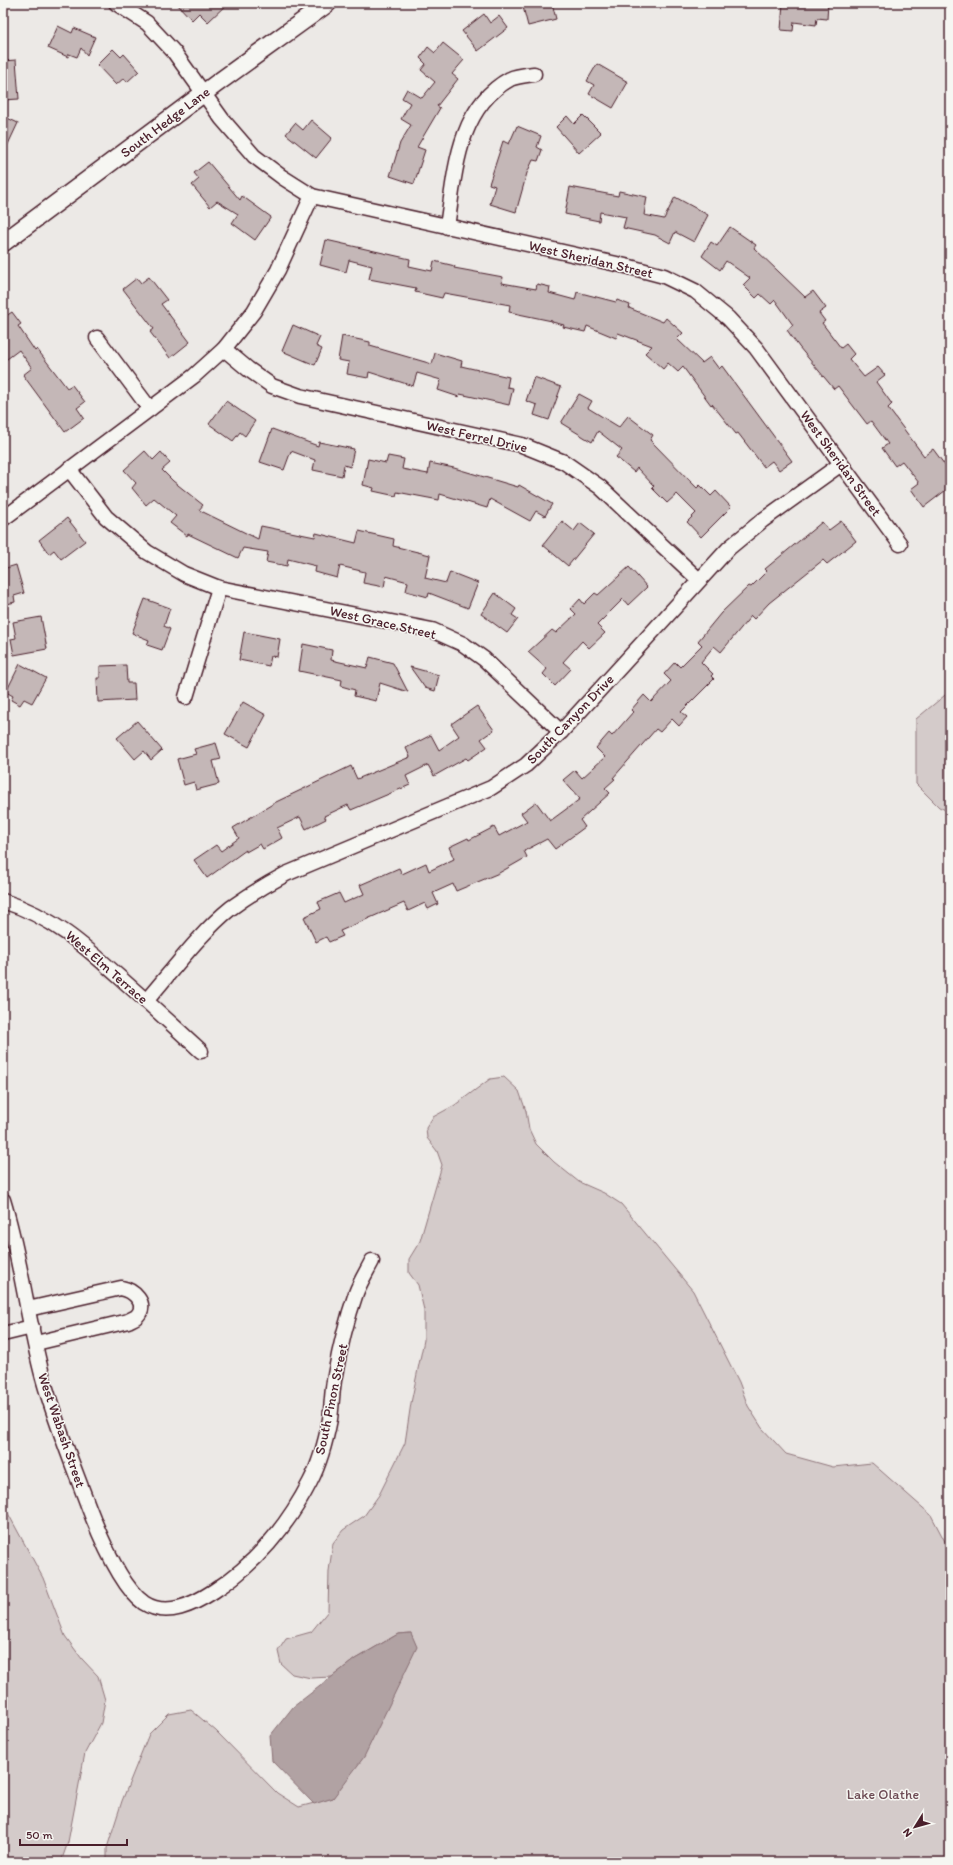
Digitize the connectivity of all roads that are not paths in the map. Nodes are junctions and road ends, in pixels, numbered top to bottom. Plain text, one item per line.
1 (116, 3) edge
2 (328, 3) edge
3 (534, 74) dead end
4 (204, 94) junction
5 (312, 196) junction
6 (447, 227) junction
7 (3, 243) edge
8 (98, 338) dead end
9 (224, 349) junction
10 (150, 409) junction
11 (841, 464) junction
12 (69, 469) junction
13 (3, 519) edge
14 (900, 544) dead end
15 (700, 580) junction
16 (219, 588) junction
17 (186, 697) dead end
18 (561, 732) junction
19 (3, 901) edge
20 (146, 1001) junction
21 (201, 1051) dead end
22 (3, 1200) edge
23 (372, 1261) dead end
24 (28, 1309) junction
25 (32, 1327) junction
26 (3, 1334) edge
27 (36, 1343) junction
28 (163, 1610) joint

1 - 4 street, West Sheridan Street
2 - 4 street, South Hedge Lane
3 - 6 street
4 - 5 street, West Sheridan Street
4 - 7 street, South Hedge Lane
5 - 6 street, West Sheridan Street
5 - 9 street
6 - 11 street, West Sheridan Street
8 - 10 street
9 - 10 street
9 - 15 street, West Ferrel Drive
10 - 12 street
11 - 14 street, West Sheridan Street
11 - 15 street, South Canyon Drive
12 - 13 street
12 - 16 street, West Grace Street
15 - 18 street, South Canyon Drive
16 - 17 street
16 - 18 street, West Grace Street
18 - 20 street, South Canyon Drive
19 - 20 street, West Elm Terrace
20 - 21 street, West Elm Terrace
22 - 24 street, West Wabash Street
23 - 28 street, South Pinon Street
24 - 25 street, West Wabash Street
24 - 27 street
25 - 26 street
25 - 27 street, West Wabash Street
27 - 28 street, West Wabash Street

